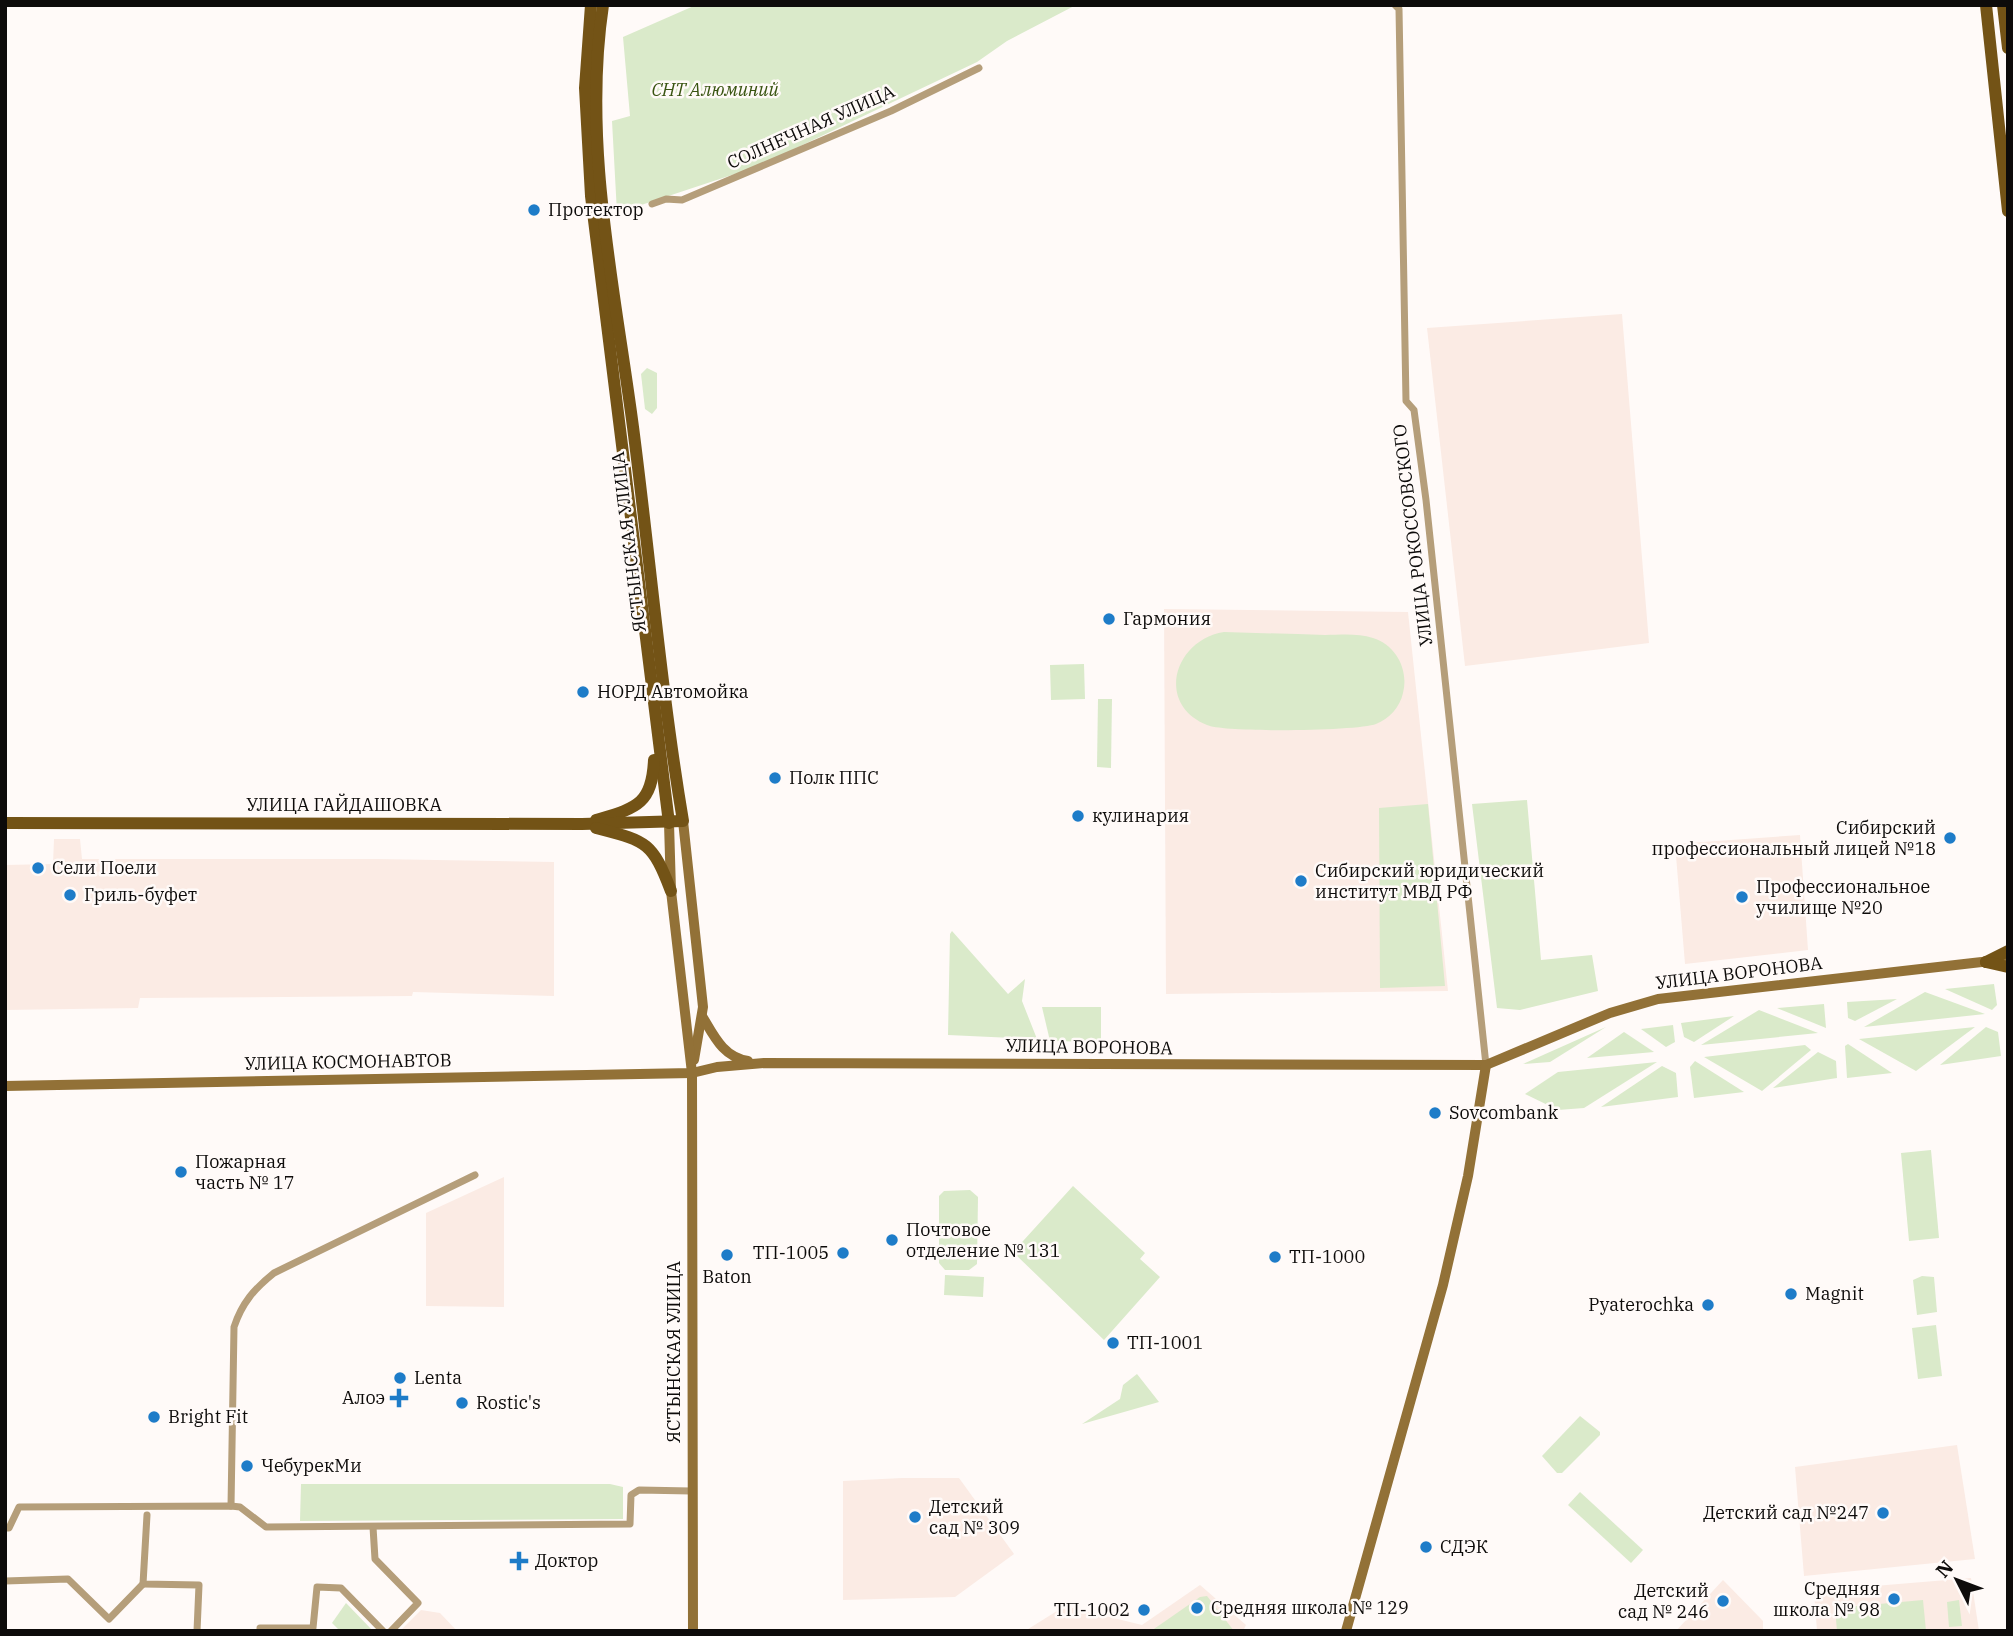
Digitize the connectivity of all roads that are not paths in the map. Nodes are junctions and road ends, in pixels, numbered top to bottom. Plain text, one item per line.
1 (591, 5) edge
2 (603, 5) edge
3 (1395, 5) edge
4 (1986, 5) edge
5 (2003, 5) edge
6 (2008, 48) edge
7 (979, 68) dead end
8 (652, 204) dead end
9 (2008, 211) edge
10 (655, 722) junction
11 (683, 821) junction
12 (5, 822) edge
13 (668, 823) junction
14 (582, 824) junction
15 (671, 891) junction
16 (2008, 951) edge
17 (2008, 959) edge
18 (1986, 962) junction
19 (2008, 967) edge
20 (702, 1016) junction
21 (764, 1063) junction
22 (1486, 1065) junction
23 (692, 1073) junction
24 (5, 1086) edge
25 (475, 1175) dead end
26 (691, 1490) junction
27 (231, 1506) junction
28 (147, 1515) dead end
29 (373, 1527) junction
30 (5, 1528) edge
31 (5, 1581) edge
32 (143, 1584) junction
33 (197, 1631) edge
34 (260, 1631) edge
35 (383, 1631) edge
36 (391, 1631) edge
37 (693, 1631) edge
38 (1346, 1631) edge

1 - 10 main road, ЯСТЫНСКАЯ УЛИЦА
2 - 11 main road, ЯСТЫНСКАЯ УЛИЦА
3 - 22 street, УЛИЦА РОКОССОВСКОГО
4 - 9 main road
5 - 6 main road
7 - 8 street, СОЛНЕЧНАЯ УЛИЦА
10 - 13 main road, ЯСТЫНСКАЯ УЛИЦА
10 - 14 main road
11 - 13 main road, УЛИЦА ГАЙДАШОВКА
11 - 20 main road, ЯСТЫНСКАЯ УЛИЦА
12 - 14 main road, УЛИЦА ГАЙДАШОВКА
13 - 14 main road, УЛИЦА ГАЙДАШОВКА
13 - 15 main road, ЯСТЫНСКАЯ УЛИЦА
14 - 15 main road
15 - 23 main road, ЯСТЫНСКАЯ УЛИЦА
16 - 18 main road
17 - 18 main road, УЛИЦА ВОРОНОВА
18 - 19 main road
18 - 22 main road, УЛИЦА ВОРОНОВА
20 - 21 main road
20 - 23 main road, ЯСТЫНСКАЯ УЛИЦА
21 - 22 main road, УЛИЦА ВОРОНОВА
21 - 23 main road, УЛИЦА ВОРОНОВА
22 - 38 main road
23 - 24 main road, УЛИЦА КОСМОНАВТОВ
23 - 26 main road, ЯСТЫНСКАЯ УЛИЦА
25 - 27 street
26 - 29 street
26 - 37 main road, ЯСТЫНСКАЯ УЛИЦА
27 - 29 street
27 - 30 street
28 - 32 street
29 - 36 street
31 - 32 street
32 - 33 street
34 - 35 street

